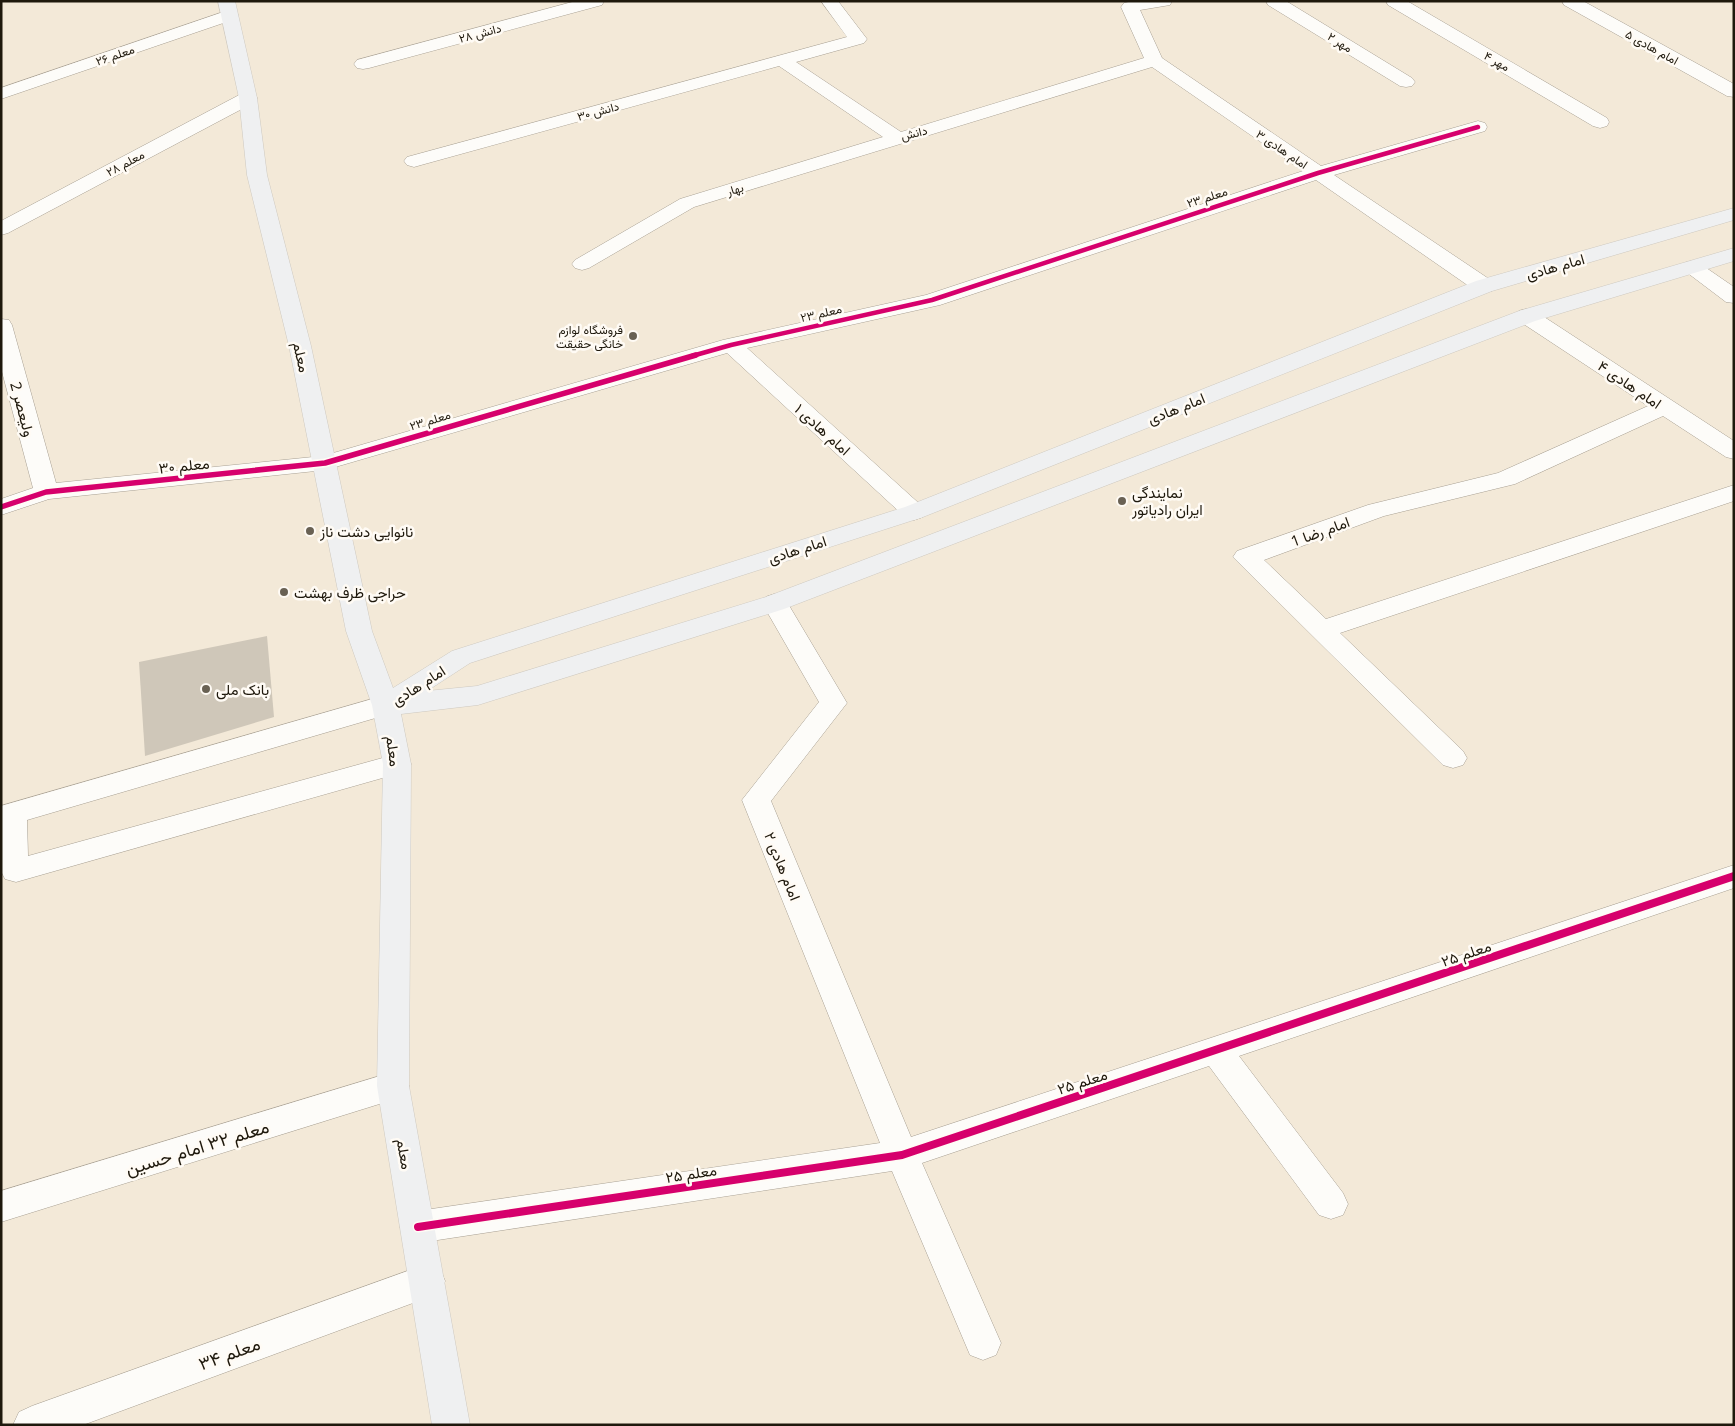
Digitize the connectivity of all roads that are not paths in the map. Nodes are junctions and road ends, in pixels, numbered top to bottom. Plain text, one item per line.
1 (596, 1) edge
2 (829, 1) edge
3 (1164, 1) edge
4 (1274, 1) edge
5 (1394, 1) edge
6 (1570, 1) edge
7 (1124, 4) edge
8 (228, 8) edge
9 (783, 60) junction
10 (1154, 61) junction
11 (363, 64) dead end
12 (1406, 82) dead end
13 (1734, 92) edge
14 (1, 94) edge
15 (248, 98) junction
16 (1600, 122) dead end
17 (1478, 128) dead end
18 (898, 139) junction
19 (414, 161) dead end
20 (1318, 173) junction
21 (1734, 214) edge
22 (1, 229) edge
23 (1734, 254) edge
24 (582, 264) dead end
25 (1692, 267) junction
26 (1484, 286) junction
27 (1734, 297) edge
28 (1527, 316) junction
29 (1, 325) edge
30 (731, 345) junction
31 (1664, 407) junction
32 (1734, 452) edge
33 (325, 463) junction
34 (46, 492) junction
35 (1734, 493) edge
36 (1, 507) edge
37 (914, 512) junction
38 (775, 603) junction
39 (1322, 630) junction
40 (386, 705) junction
41 (1453, 758) dead end
42 (397, 764) junction
43 (6, 816) edge
44 (1734, 876) edge
45 (1216, 1050) junction
46 (394, 1086) junction
47 (902, 1154) junction
48 (1331, 1204) dead end
49 (1, 1207) edge
50 (418, 1227) junction
51 (427, 1281) junction
52 (983, 1342) dead end
53 (32, 1425) edge
54 (451, 1425) edge

1 - 11 street, دانش ۲۸
2 - 9 street
3 - 7 street
4 - 12 street, مهر ۲
5 - 16 street, مهر ۴
6 - 13 street, امام هادی ۵
7 - 10 street
8 - 14 street, معلم ۲۶
8 - 15 main road, معلم
9 - 18 street, دانش
9 - 19 street, دانش ۳۰
10 - 18 street, دانش
10 - 20 street, امام هادی ٣
15 - 22 street, معلم ۲۸
15 - 33 main road, معلم
17 - 20 street, معلم ۲۳
18 - 24 street, بهار
20 - 26 street, امام هادی ٣
20 - 30 street, معلم ۲۳
21 - 26 main road, امام هادی
23 - 25 main road, امام هادی
25 - 27 street
25 - 28 main road, امام هادی
26 - 28 main road
26 - 37 main road, امام هادی
28 - 31 street, امام هادی ۴
28 - 38 main road, امام هادی
29 - 34 street, ولیعصر 2
30 - 33 street, معلم ۲۳
30 - 37 street, امام هادی ١
31 - 32 street, امام هادی ۴
31 - 39 street, امام رضا 1
33 - 34 street, معلم ۳۰
33 - 40 main road, معلم
34 - 36 street, معلم ۳۰
35 - 39 street
37 - 40 main road, امام هادی
38 - 40 main road, امام هادی
38 - 47 street, امام هادی ٢
39 - 41 street, امام رضا 1
40 - 42 main road, معلم
40 - 43 street
42 - 43 street
42 - 46 main road, معلم
44 - 45 street, معلم ۲۵
45 - 47 street, معلم ۲۵
45 - 48 street
46 - 49 street, معلم ۳۲ امام حسین
46 - 50 main road, معلم
47 - 50 street, معلم ۲۵
47 - 52 street
50 - 51 main road, معلم
51 - 53 street, معلم ۳۴
51 - 54 main road, معلم

